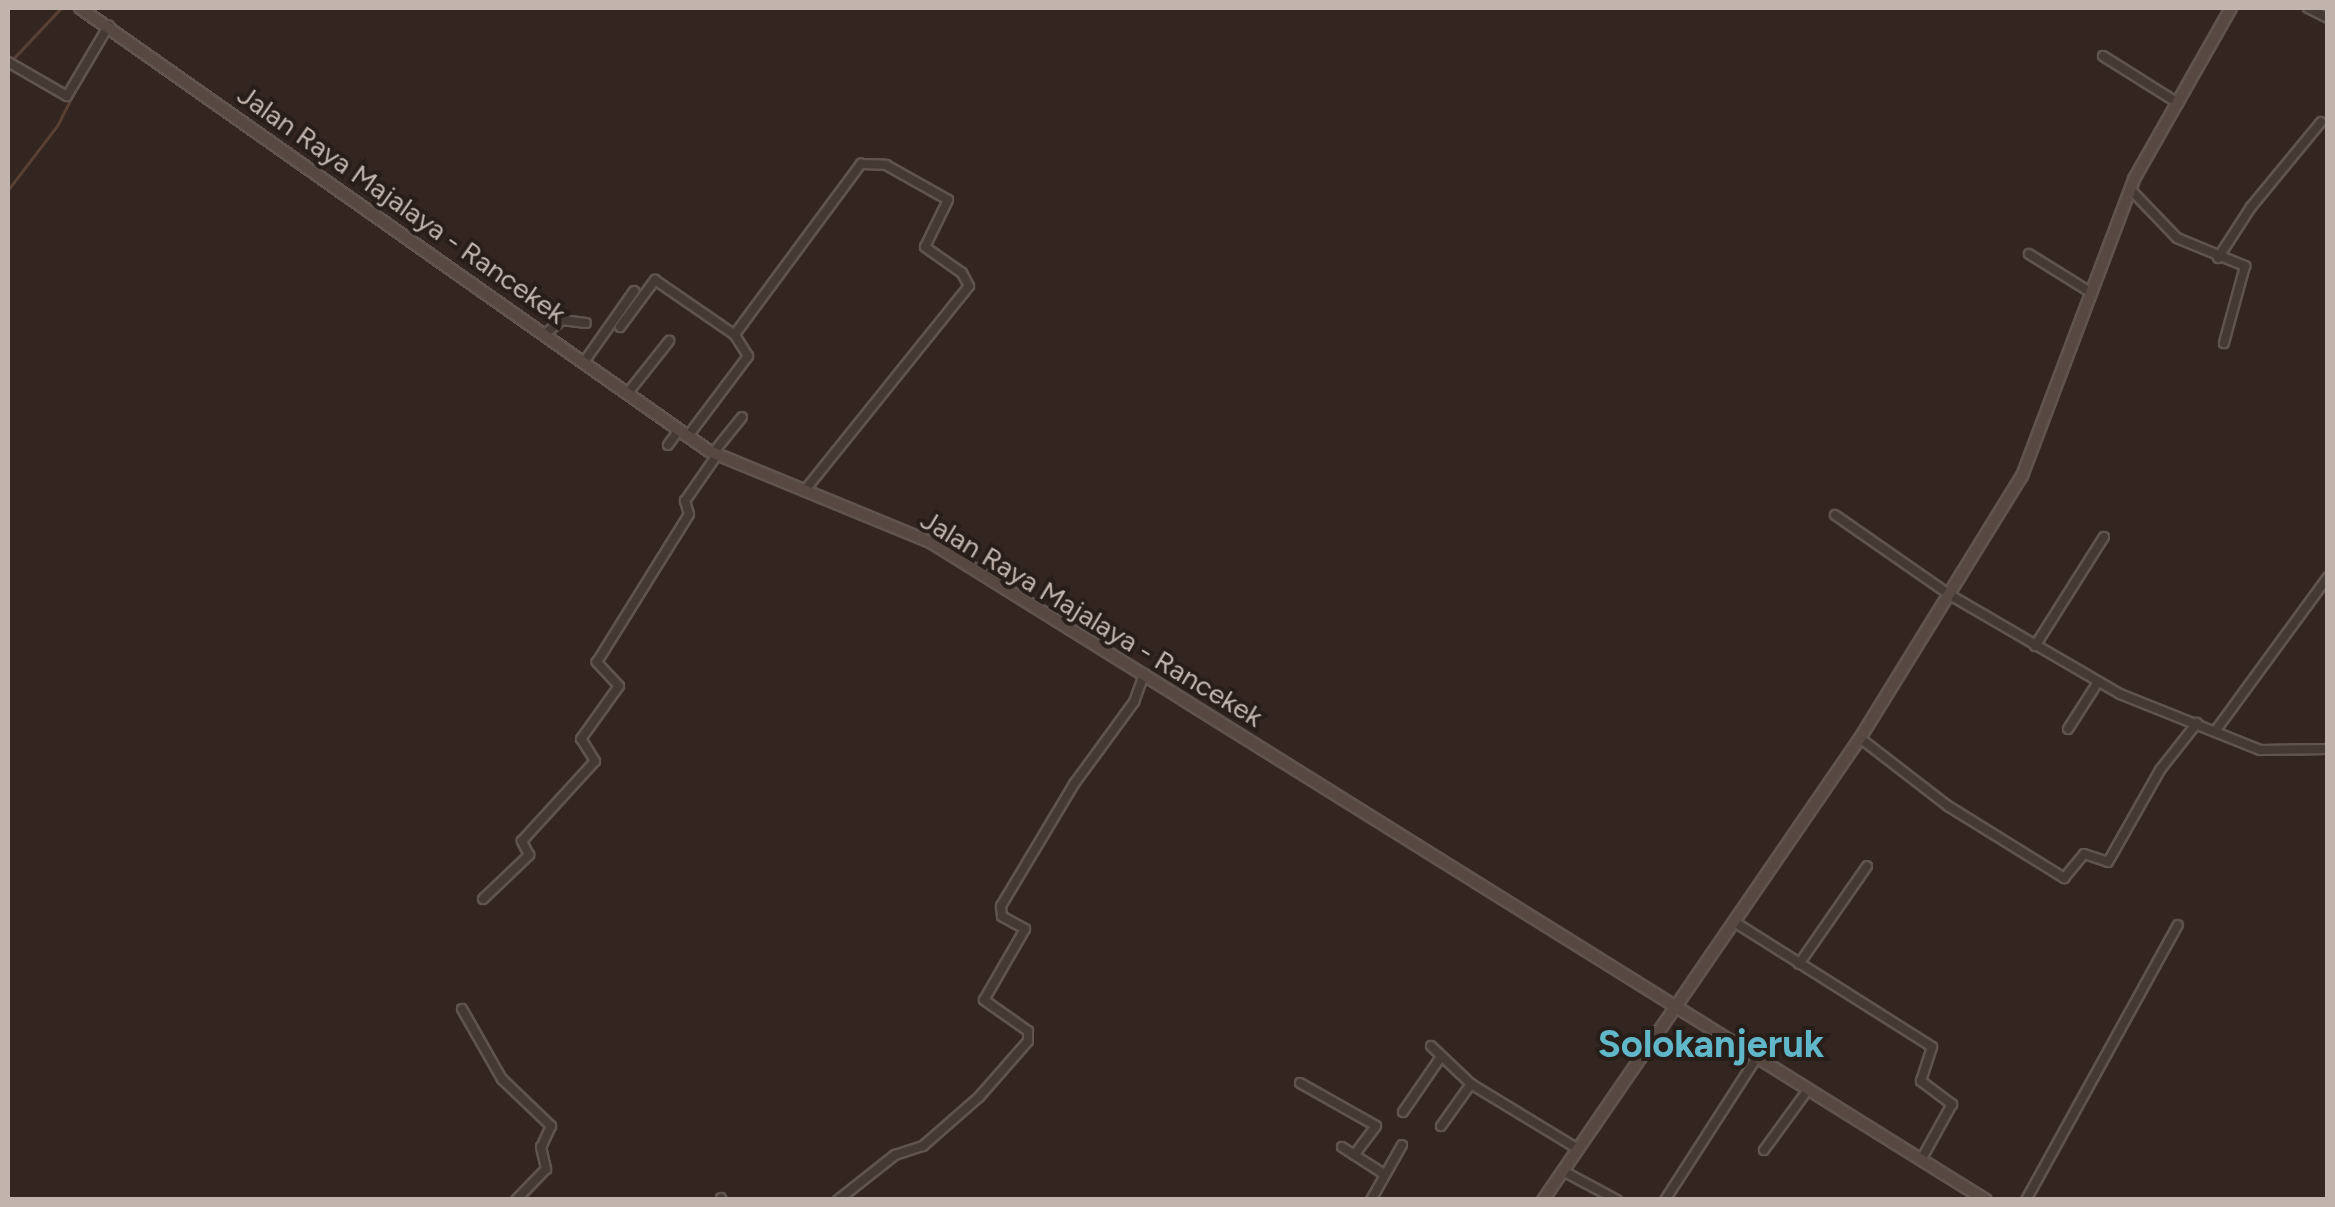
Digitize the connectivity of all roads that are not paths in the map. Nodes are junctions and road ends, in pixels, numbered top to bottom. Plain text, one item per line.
1 (80, 8) edge
2 (2230, 8) edge
3 (2308, 8) edge
4 (2328, 18) edge
5 (109, 25) junction
6 (2103, 56) dead end
7 (8, 62) edge
8 (2178, 103) junction
9 (2321, 122) dead end
10 (2130, 190) junction
11 (2029, 254) dead end
12 (2218, 258) junction
13 (634, 291) dead end
14 (2090, 292) junction
15 (586, 324) dead end
16 (620, 327) dead end
17 (546, 333) junction
18 (735, 335) junction
19 (670, 341) dead end
20 (2224, 343) dead end
21 (584, 362) junction
22 (627, 394) junction
23 (742, 417) dead end
24 (684, 433) junction
25 (668, 445) dead end
26 (715, 454) junction
27 (804, 490) junction
28 (1835, 515) dead end
29 (2104, 536) dead end
30 (2328, 577) edge
31 (1950, 595) junction
32 (2035, 646) junction
33 (1144, 674) junction
34 (2098, 682) junction
35 (2197, 722) junction
36 (2068, 728) dead end
37 (2216, 730) junction
38 (1860, 738) junction
39 (2328, 749) edge
40 (1867, 866) dead end
41 (483, 899) dead end
42 (1736, 923) junction
43 (2178, 925) dead end
44 (1799, 964) junction
45 (462, 1009) dead end
46 (1676, 1012) junction
47 (1432, 1046) dead end
48 (1441, 1057) junction
49 (1756, 1060) junction
50 (1300, 1083) dead end
51 (1471, 1084) junction
52 (1807, 1090) junction
53 (1403, 1112) dead end
54 (1442, 1126) dead end
55 (1402, 1145) dead end
56 (1342, 1147) dead end
57 (1578, 1149) junction
58 (1764, 1150) dead end
59 (1354, 1155) junction
60 (1921, 1160) junction
61 (1562, 1171) junction
62 (1384, 1174) junction
63 (516, 1200) edge
64 (838, 1200) edge
65 (1371, 1200) edge
66 (1543, 1200) edge
67 (1617, 1200) edge
68 (1666, 1200) edge
69 (1986, 1200) edge
70 (2026, 1200) edge

1 - 5 main road, Jalan Raya Majalaya - Rancekek
2 - 8 main road
3 - 4 street
5 - 7 street
5 - 17 main road, Jalan Raya Majalaya - Rancekek
6 - 8 street
8 - 10 main road
9 - 12 street
10 - 12 street
10 - 14 main road
11 - 14 street
12 - 20 street
13 - 21 street
14 - 31 main road
15 - 17 street
16 - 18 street
17 - 21 main road, Jalan Raya Majalaya - Rancekek
18 - 24 street
18 - 27 street
19 - 22 street
21 - 22 main road, Jalan Raya Majalaya - Rancekek
22 - 24 main road, Jalan Raya Majalaya - Rancekek
23 - 26 street
24 - 25 street
24 - 26 main road, Jalan Raya Majalaya - Rancekek
26 - 27 main road, Jalan Raya Majalaya - Rancekek
26 - 41 street
27 - 33 main road, Jalan Raya Majalaya - Rancekek
28 - 31 street
29 - 32 street
30 - 37 street
31 - 32 street
31 - 38 main road
32 - 34 street
33 - 46 main road, Jalan Raya Majalaya - Rancekek
33 - 64 street
34 - 35 street
34 - 36 street
35 - 37 street
35 - 38 street
37 - 39 street
38 - 42 main road
40 - 44 street
42 - 44 street
42 - 46 main road
43 - 70 street
44 - 60 street
45 - 63 street
46 - 49 main road, Jalan Raya Majalaya - Rancekek
46 - 57 main road
47 - 48 street
48 - 51 street
48 - 53 street
49 - 52 main road, Jalan Raya Majalaya - Rancekek
49 - 68 street
50 - 59 street
51 - 54 street
51 - 57 street
52 - 58 street
52 - 60 main road, Jalan Raya Majalaya - Rancekek
55 - 62 street
56 - 59 street
57 - 61 main road
59 - 62 street
60 - 69 main road, Jalan Raya Majalaya - Rancekek
61 - 66 main road
61 - 67 street
62 - 65 street

